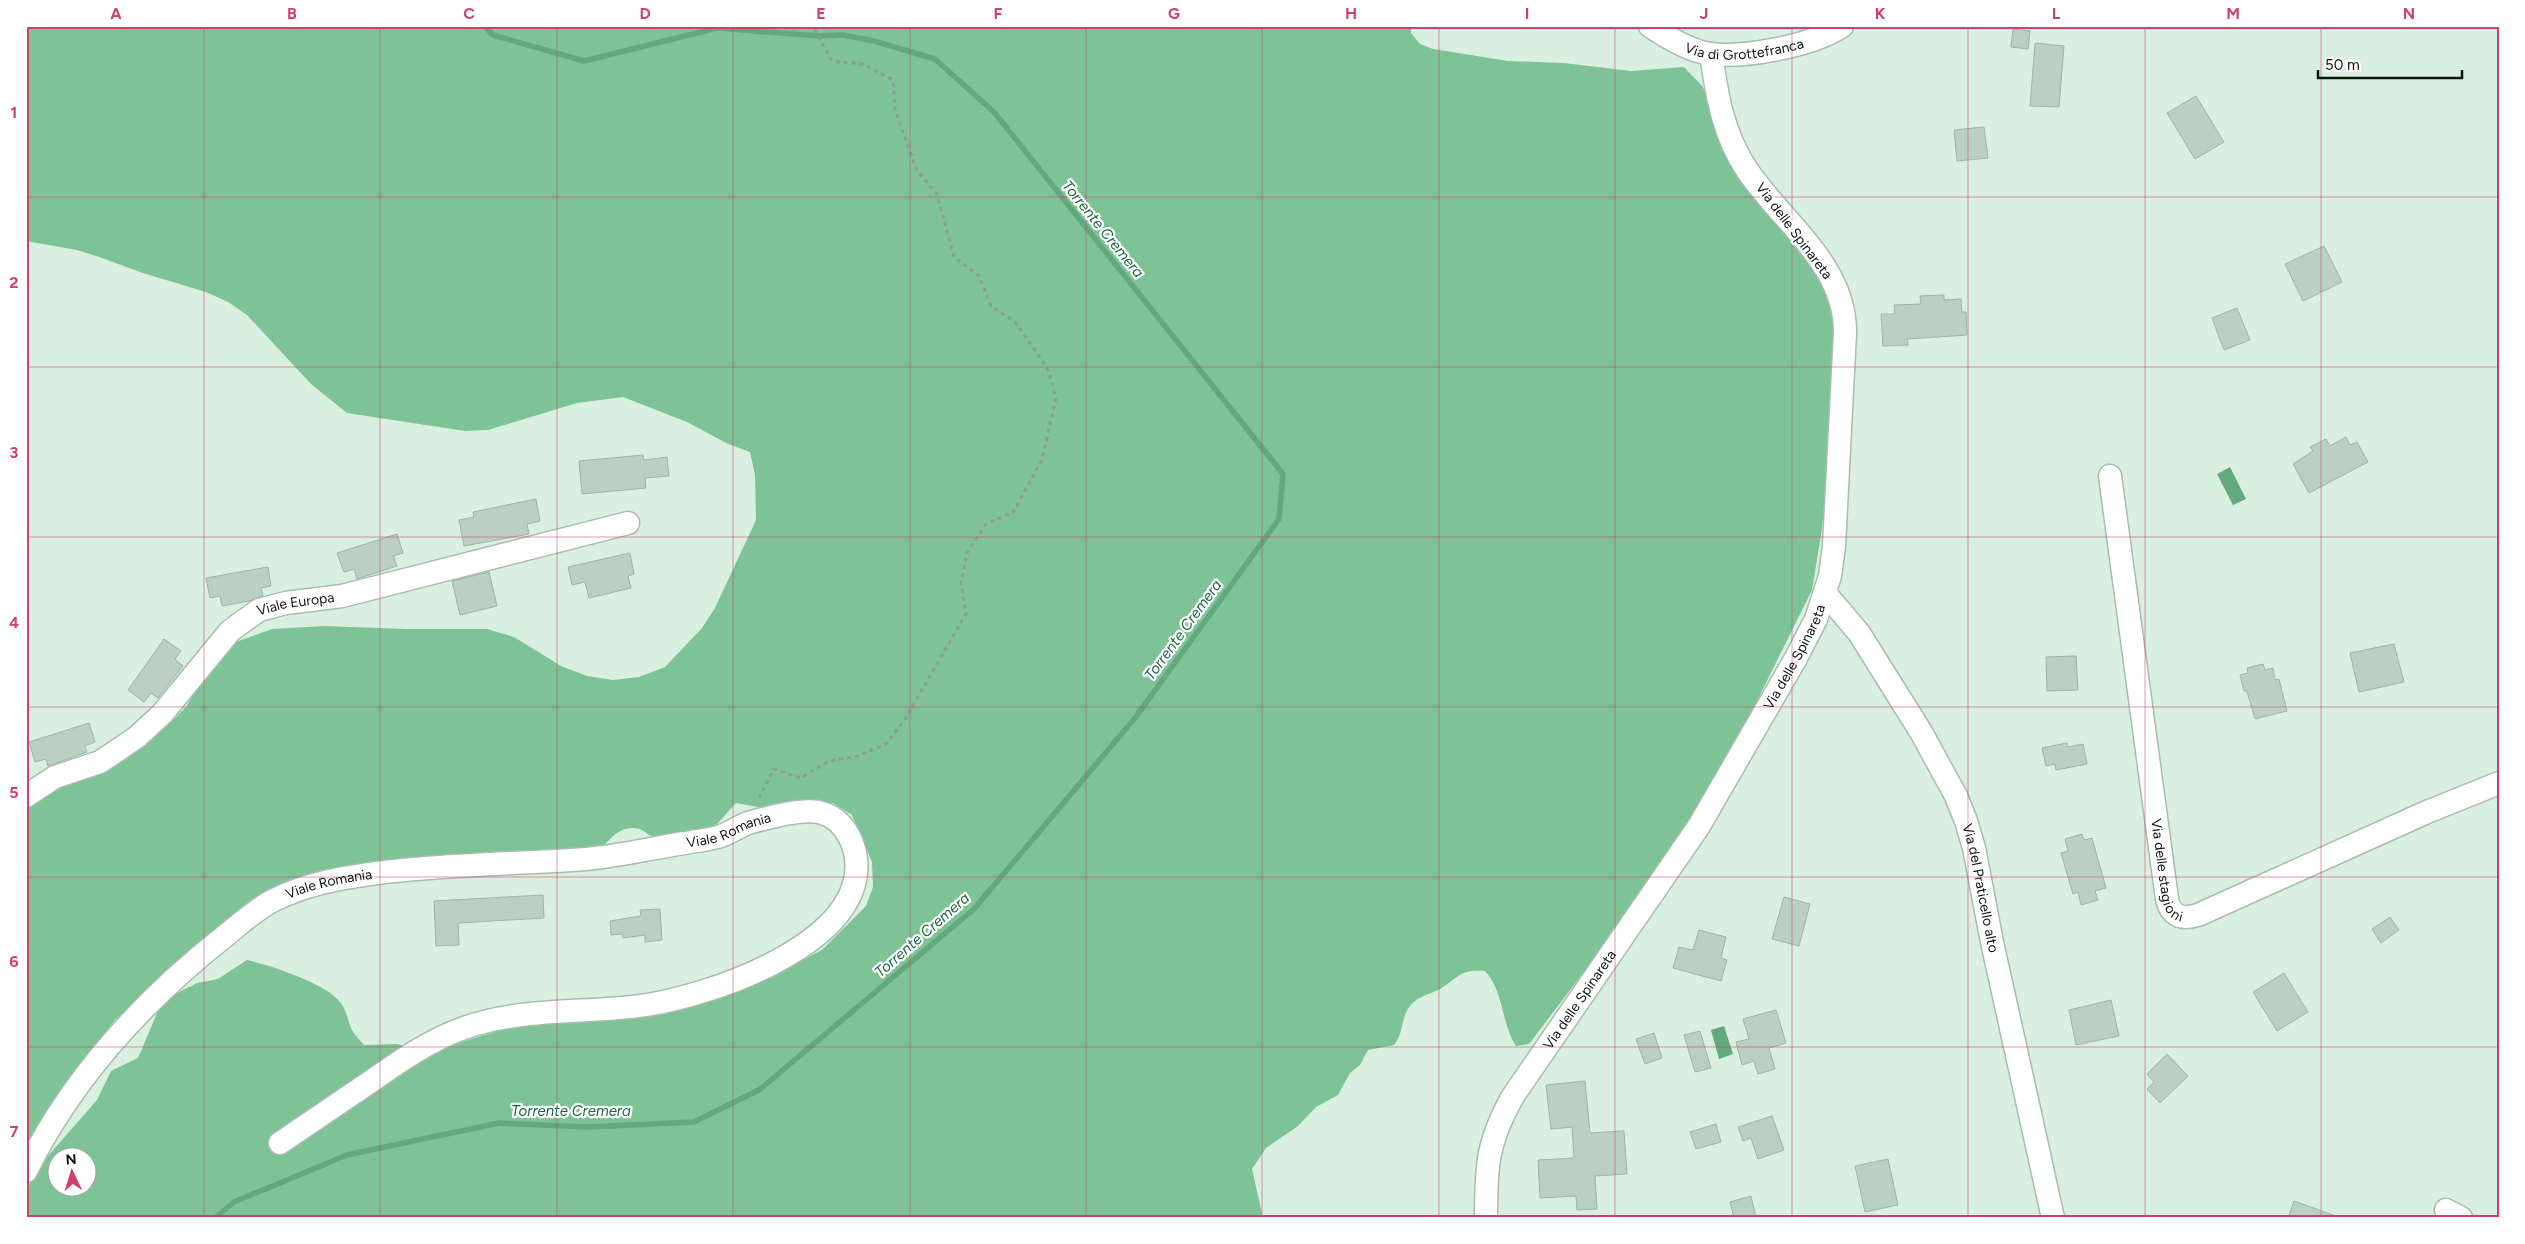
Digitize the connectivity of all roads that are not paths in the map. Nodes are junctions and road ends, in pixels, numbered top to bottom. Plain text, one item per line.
1 (1650, 26) edge
2 (1842, 26) edge
3 (1711, 54) junction
4 (2110, 476) dead end
5 (628, 524) dead end
6 (1825, 593) junction
7 (2499, 783) edge
8 (26, 796) edge
9 (280, 1143) dead end
10 (26, 1171) edge
11 (1486, 1218) edge
12 (2054, 1218) edge

1 - 3 street, Via di Grottefranca
2 - 3 street, Via di Grottefranca
3 - 6 street, Via delle Spinareta
4 - 7 street, Via delle stagioni
5 - 8 street, Viale Europa
6 - 11 street, Via delle Spinareta
6 - 12 street, Via del Praticello alto
9 - 10 street, Viale Romania

